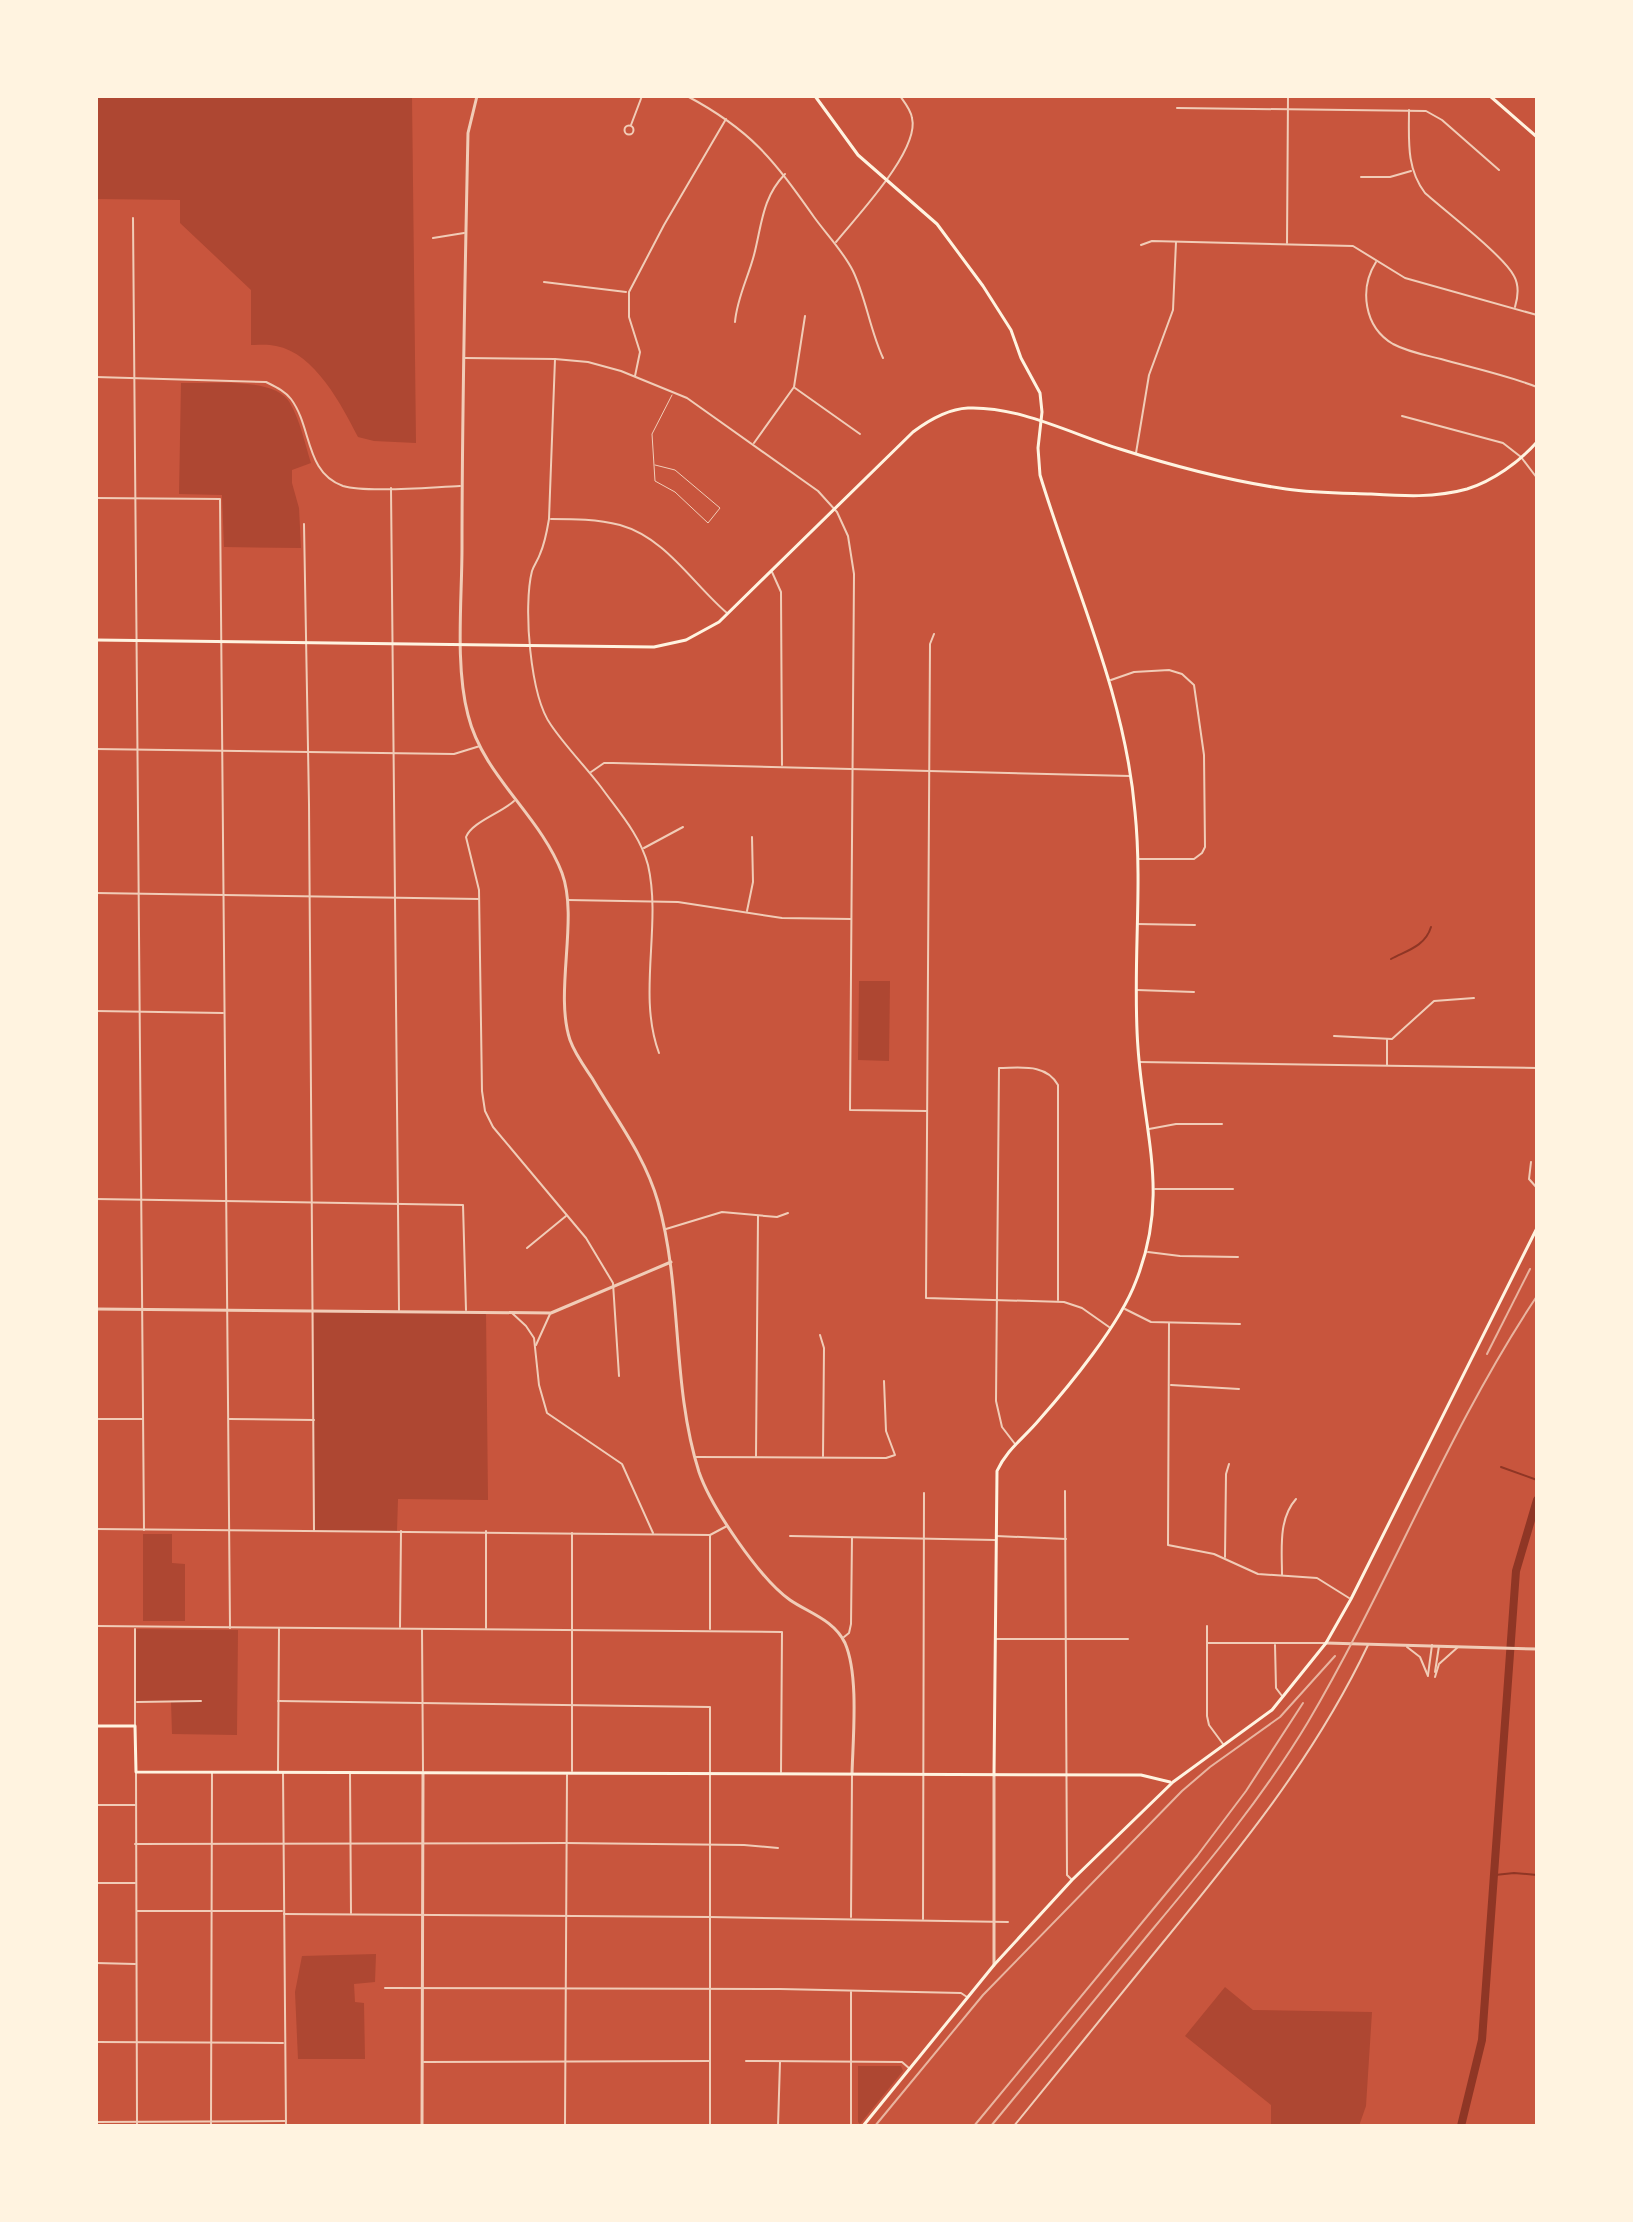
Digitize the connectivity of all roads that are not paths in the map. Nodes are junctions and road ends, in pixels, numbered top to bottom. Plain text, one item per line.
1 (477, 96) edge
2 (642, 96) edge
3 (687, 96) edge
4 (815, 96) edge
5 (900, 96) edge
6 (1288, 96) edge
7 (1490, 96) edge
8 (1177, 108) dead end
9 (1288, 109) junction
10 (1409, 110) junction
11 (727, 118) junction
12 (631, 125) dead end
13 (1537, 137) edge
14 (1413, 170) junction
15 (1499, 170) dead end
16 (785, 174) junction
17 (1361, 177) dead end
18 (885, 180) junction
19 (133, 218) dead end
20 (466, 233) junction
21 (433, 238) dead end
22 (1176, 242) junction
23 (836, 243) junction
24 (1287, 244) junction
25 (1141, 245) dead end
26 (1377, 261) junction
27 (544, 282) dead end
28 (629, 292) junction
29 (1515, 308) junction
30 (1537, 315) edge
31 (805, 316) dead end
32 (735, 322) dead end
33 (465, 358) junction
34 (883, 358) dead end
35 (555, 359) junction
36 (96, 377) edge
37 (135, 377) junction
38 (635, 377) junction
39 (794, 387) junction
40 (1537, 387) edge
41 (673, 392) junction
42 (1402, 416) dead end
43 (1041, 422) junction
44 (860, 434) dead end
45 (1537, 442) edge
46 (753, 444) junction
47 (1135, 454) junction
48 (1521, 457) junction
49 (655, 465) junction
50 (1537, 478) edge
51 (462, 486) junction
52 (391, 488) junction
53 (96, 498) edge
54 (136, 498) junction
55 (835, 510) junction
56 (549, 519) junction
57 (304, 524) dead end
58 (772, 572) junction
59 (728, 614) junction
60 (934, 634) dead end
61 (96, 640) edge
62 (137, 641) junction
63 (222, 642) junction
64 (308, 644) junction
65 (393, 644) junction
66 (462, 645) junction
67 (531, 645) junction
68 (1111, 680) junction
69 (480, 746) junction
70 (96, 749) edge
71 (137, 750) junction
72 (223, 752) junction
73 (308, 753) junction
74 (394, 754) junction
75 (782, 766) junction
76 (852, 768) junction
77 (930, 770) junction
78 (590, 772) junction
79 (1130, 776) junction
80 (517, 799) junction
81 (683, 827) dead end
82 (752, 837) dead end
83 (642, 849) junction
84 (1138, 859) junction
85 (96, 893) edge
86 (139, 894) junction
87 (224, 894) junction
88 (310, 895) junction
89 (395, 897) junction
90 (480, 899) junction
91 (566, 900) junction
92 (651, 901) junction
93 (746, 912) junction
94 (851, 919) junction
95 (1136, 924) junction
96 (1195, 925) dead end
97 (1136, 990) junction
98 (1194, 992) dead end
99 (1474, 998) dead end
100 (96, 1011) edge
101 (140, 1012) junction
102 (225, 1013) junction
103 (1334, 1036) dead end
104 (1387, 1039) junction
105 (659, 1053) dead end
106 (1139, 1062) junction
107 (1387, 1066) junction
108 (1537, 1068) edge
109 (927, 1111) junction
110 (1222, 1124) dead end
111 (1148, 1129) junction
112 (1531, 1162) dead end
113 (1537, 1188) edge
114 (1155, 1189) junction
115 (1233, 1189) dead end
116 (96, 1199) edge
117 (141, 1199) junction
118 (227, 1200) junction
119 (312, 1202) junction
120 (397, 1203) junction
121 (788, 1213) dead end
122 (566, 1216) junction
123 (758, 1216) junction
124 (1537, 1228) edge
125 (665, 1229) junction
126 (527, 1248) dead end
127 (1146, 1252) junction
128 (1238, 1257) dead end
129 (671, 1262) junction
130 (615, 1287) junction
131 (997, 1300) junction
132 (1058, 1301) junction
133 (1123, 1308) junction
134 (96, 1309) edge
135 (143, 1310) junction
136 (314, 1310) junction
137 (227, 1311) junction
138 (399, 1311) junction
139 (466, 1312) junction
140 (512, 1313) junction
141 (551, 1313) junction
142 (1169, 1323) junction
143 (1240, 1324) dead end
144 (1110, 1327) junction
145 (820, 1335) dead end
146 (536, 1346) junction
147 (619, 1376) dead end
148 (884, 1381) dead end
149 (1170, 1385) junction
150 (1239, 1389) dead end
151 (96, 1419) edge
152 (144, 1419) junction
153 (228, 1419) junction
154 (314, 1420) junction
155 (1015, 1444) junction
156 (695, 1456) junction
157 (756, 1457) junction
158 (823, 1457) junction
159 (1229, 1464) dead end
160 (1065, 1491) dead end
161 (924, 1493) dead end
162 (1296, 1499) dead end
163 (727, 1526) junction
164 (96, 1529) edge
165 (230, 1529) junction
166 (144, 1530) junction
167 (314, 1530) junction
168 (401, 1531) junction
169 (486, 1531) junction
170 (572, 1533) junction
171 (654, 1535) junction
172 (710, 1535) junction
173 (790, 1536) dead end
174 (852, 1538) junction
175 (995, 1538) junction
176 (924, 1539) junction
177 (1066, 1539) junction
178 (1225, 1558) junction
179 (1282, 1577) junction
180 (1351, 1599) junction
181 (96, 1626) edge
182 (1207, 1626) dead end
183 (135, 1628) junction
184 (230, 1628) junction
185 (400, 1628) junction
186 (422, 1628) junction
187 (279, 1629) junction
188 (486, 1630) junction
189 (710, 1630) junction
190 (572, 1632) junction
191 (843, 1637) junction
192 (994, 1639) junction
193 (1065, 1639) junction
194 (1128, 1639) dead end
195 (1206, 1643) junction
196 (1326, 1643) junction
197 (1275, 1644) junction
198 (1369, 1644) junction
199 (1402, 1645) junction
200 (1432, 1645) junction
201 (1439, 1645) junction
202 (1460, 1646) junction
203 (1537, 1649) edge
204 (1283, 1697) junction
205 (201, 1701) dead end
206 (278, 1701) junction
207 (136, 1702) junction
208 (422, 1702) junction
209 (573, 1704) junction
210 (96, 1726) edge
211 (135, 1726) junction
212 (1223, 1745) junction
213 (136, 1772) junction
214 (212, 1772) junction
215 (281, 1772) junction
216 (350, 1772) junction
217 (423, 1772) junction
218 (570, 1772) junction
219 (710, 1773) junction
220 (781, 1773) junction
221 (852, 1774) junction
222 (924, 1774) junction
223 (1066, 1774) junction
224 (994, 1775) junction
225 (1171, 1783) junction
226 (96, 1805) edge
227 (136, 1805) junction
228 (565, 1843) junction
229 (135, 1844) junction
230 (211, 1844) junction
231 (351, 1844) junction
232 (710, 1844) junction
233 (284, 1845) junction
234 (422, 1845) junction
235 (778, 1848) dead end
236 (1072, 1880) junction
237 (96, 1883) edge
238 (136, 1883) junction
239 (135, 1911) junction
240 (211, 1911) junction
241 (284, 1913) junction
242 (351, 1914) junction
243 (423, 1914) junction
244 (565, 1917) junction
245 (709, 1917) junction
246 (851, 1918) junction
247 (923, 1920) junction
248 (993, 1921) junction
249 (1008, 1922) dead end
250 (96, 1963) edge
251 (136, 1964) junction
252 (994, 1965) junction
253 (385, 1988) dead end
254 (422, 1988) junction
255 (564, 1988) junction
256 (708, 1989) junction
257 (851, 1991) junction
258 (968, 1998) junction
259 (96, 2042) edge
260 (137, 2042) junction
261 (211, 2043) junction
262 (285, 2043) junction
263 (709, 2061) junction
264 (746, 2061) dead end
265 (780, 2061) junction
266 (851, 2061) junction
267 (423, 2062) junction
268 (565, 2063) junction
269 (910, 2069) junction
270 (96, 2122) edge
271 (137, 2124) edge
272 (286, 2124) edge
273 (211, 2125) edge
274 (422, 2126) edge
275 (565, 2126) edge
276 (710, 2126) edge
277 (778, 2126) edge
278 (851, 2126) edge
279 (863, 2126) edge
280 (1014, 2126) edge

1 - 20 street
2 - 12 street
3 - 11 street
4 - 18 main road
5 - 18 street
6 - 9 street
7 - 13 main road
8 - 9 street
9 - 10 street
9 - 24 street
10 - 14 street
10 - 15 street
11 - 16 street
11 - 28 street
14 - 17 street
14 - 29 street
16 - 23 street
16 - 32 street
18 - 23 street
18 - 43 main road
19 - 37 street
20 - 21 street
20 - 33 street
22 - 24 street
22 - 25 street
22 - 47 street
23 - 34 street
24 - 26 street
26 - 29 street
26 - 40 street
27 - 28 street
28 - 38 street
29 - 30 street
31 - 39 street
33 - 35 street
33 - 51 street
35 - 38 street
35 - 56 street
36 - 37 street
37 - 52 street
37 - 54 street
38 - 41 street
39 - 44 street
39 - 46 street
41 - 46 street
41 - 49 lane
42 - 48 street
43 - 47 main road
43 - 55 main road
43 - 68 main road
45 - 48 main road
46 - 55 street
47 - 48 main road
48 - 50 street
49 - 49 lane
51 - 52 street
51 - 66 street
52 - 65 street
53 - 54 street
54 - 62 street
54 - 63 street
55 - 58 main road
55 - 76 street
56 - 59 street
56 - 67 street
57 - 64 street
58 - 59 main road
58 - 75 street
59 - 67 main road
60 - 77 street
61 - 62 main road
62 - 63 main road
62 - 71 street
63 - 64 main road
63 - 72 street
64 - 65 main road
64 - 73 street
65 - 66 main road
65 - 74 street
66 - 67 main road
66 - 69 street
67 - 78 street
68 - 79 main road
68 - 84 street
69 - 74 street
69 - 80 street
70 - 71 street
71 - 72 street
71 - 86 street
72 - 73 street
72 - 87 street
73 - 74 street
73 - 88 street
74 - 89 street
75 - 76 street
75 - 78 street
76 - 77 street
76 - 94 street
77 - 79 street
77 - 109 street
78 - 83 street
79 - 84 main road
80 - 90 street
80 - 91 street
81 - 83 street
82 - 93 street
83 - 92 street
84 - 95 main road
85 - 86 street
86 - 87 street
86 - 101 street
87 - 88 street
87 - 102 street
88 - 89 street
88 - 119 street
89 - 90 street
89 - 120 street
90 - 122 street
91 - 92 street
91 - 125 street
92 - 93 street
92 - 105 street
93 - 94 street
94 - 109 street
95 - 96 street
95 - 97 main road
97 - 98 street
97 - 106 main road
99 - 104 street
100 - 101 street
101 - 102 street
101 - 117 street
102 - 118 street
103 - 104 street
104 - 107 street
106 - 107 street
106 - 111 main road
107 - 108 street
109 - 131 street
110 - 111 street
111 - 114 main road
112 - 113 street
114 - 115 street
114 - 127 main road
116 - 117 street
117 - 118 street
117 - 135 street
118 - 119 street
118 - 137 street
119 - 120 street
119 - 136 street
120 - 138 street
120 - 139 street
121 - 123 street
122 - 126 street
122 - 130 street
123 - 125 street
123 - 157 street
124 - 180 main road
125 - 129 street
127 - 128 street
127 - 133 main road
129 - 130 street
129 - 156 street
130 - 141 street
130 - 147 street
131 - 132 street
131 - 132 street
131 - 155 street
132 - 144 street
133 - 142 street
133 - 144 main road
134 - 135 street
135 - 137 street
135 - 152 street
136 - 137 street
136 - 138 street
136 - 154 street
137 - 153 street
138 - 139 street
139 - 140 street
140 - 141 street
140 - 146 street
141 - 146 street
142 - 143 street
142 - 149 street
144 - 155 main road
145 - 158 street
146 - 171 street
148 - 158 street
149 - 150 street
149 - 178 street
151 - 152 street
152 - 166 street
153 - 154 street
153 - 165 street
154 - 167 street
155 - 175 main road
156 - 157 street
156 - 163 street
157 - 158 street
159 - 178 street
160 - 177 street
161 - 176 street
162 - 179 street
163 - 172 street
163 - 191 street
164 - 166 street
165 - 166 street
165 - 167 street
165 - 184 street
167 - 168 street
168 - 169 street
168 - 185 street
169 - 170 street
169 - 188 street
170 - 171 street
170 - 190 street
171 - 172 street
172 - 189 street
173 - 174 street
174 - 176 street
174 - 191 street
175 - 176 street
175 - 177 street
175 - 192 main road
176 - 222 street
177 - 193 street
178 - 179 street
179 - 180 street
180 - 196 main road
181 - 183 street
182 - 195 street
183 - 184 street
183 - 207 street
184 - 187 street
185 - 186 street
185 - 187 street
186 - 188 street
186 - 208 street
187 - 206 street
188 - 190 street
189 - 190 street
189 - 220 street
190 - 209 street
191 - 221 street
192 - 193 street
192 - 224 main road
193 - 194 street
193 - 223 street
195 - 197 street
195 - 212 street
196 - 197 street
196 - 198 street
196 - 204 main road
197 - 204 street
198 - 199 street
198 - 280 street
199 - 200 street
199 - 200 street
200 - 201 street
201 - 202 street
201 - 202 street
202 - 203 street
204 - 212 main road
205 - 207 street
206 - 208 street
206 - 215 street
207 - 211 street
208 - 209 street
208 - 217 street
209 - 218 street
209 - 219 street
210 - 211 main road
211 - 213 main road
212 - 225 main road
213 - 214 main road
213 - 227 street
214 - 215 main road
214 - 230 street
215 - 216 main road
215 - 233 street
216 - 217 main road
216 - 231 street
217 - 218 main road
217 - 234 street
218 - 219 main road
218 - 228 street
219 - 220 main road
219 - 232 street
220 - 221 main road
221 - 222 main road
221 - 246 street
222 - 224 main road
222 - 247 street
223 - 224 main road
223 - 225 main road
223 - 236 street
224 - 248 street
225 - 236 main road
226 - 227 street
227 - 229 street
228 - 232 street
228 - 234 street
228 - 244 street
229 - 230 street
229 - 238 street
230 - 233 street
230 - 240 street
231 - 233 street
231 - 234 street
231 - 242 street
232 - 235 street
232 - 245 street
233 - 241 street
234 - 243 street
236 - 252 main road
237 - 238 street
238 - 239 street
239 - 240 street
239 - 251 street
240 - 241 street
240 - 261 street
241 - 242 street
241 - 262 street
242 - 243 street
243 - 244 street
243 - 254 street
244 - 245 street
244 - 255 street
245 - 246 street
245 - 256 street
246 - 247 street
247 - 248 street
248 - 249 street
248 - 252 street
250 - 251 street
251 - 260 street
252 - 258 main road
253 - 254 street
254 - 255 street
254 - 267 street
255 - 256 street
255 - 268 street
256 - 257 street
256 - 263 street
257 - 258 street
257 - 266 street
258 - 269 main road
259 - 260 street
260 - 261 street
260 - 271 street
261 - 262 street
261 - 273 street
262 - 272 street
263 - 268 street
263 - 276 street
264 - 265 street
265 - 266 street
265 - 277 street
266 - 269 street
266 - 278 street
267 - 268 street
267 - 274 street
268 - 275 street
269 - 279 main road
270 - 271 street
271 - 273 street
272 - 273 street

